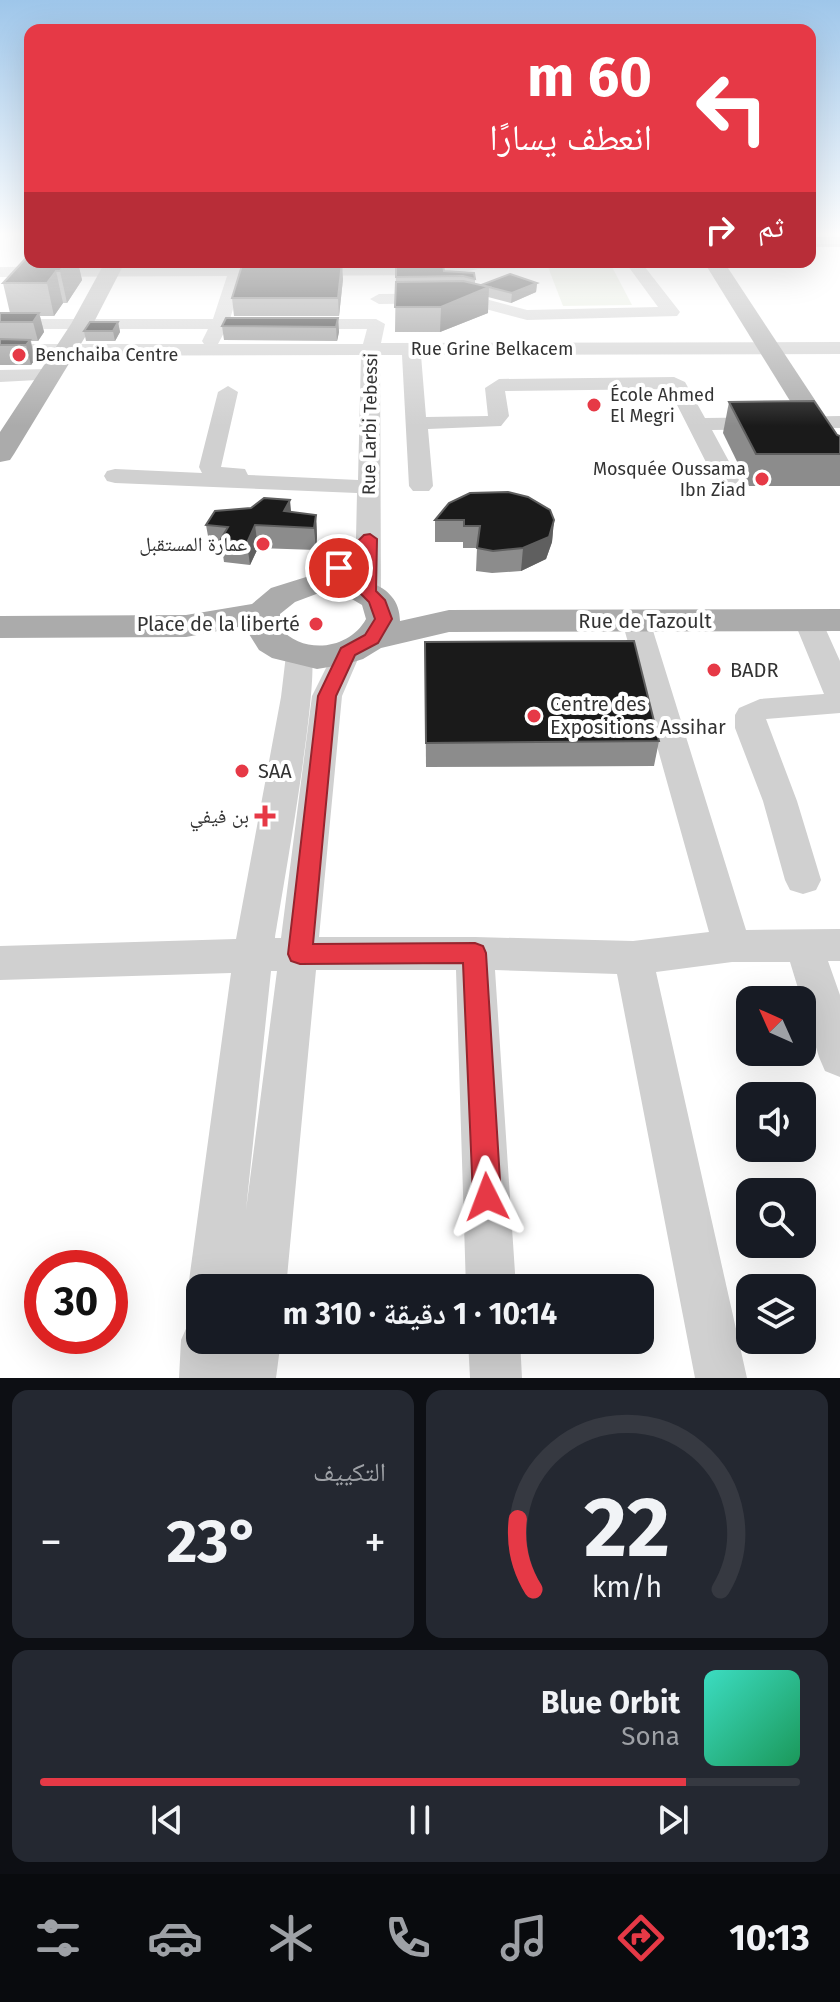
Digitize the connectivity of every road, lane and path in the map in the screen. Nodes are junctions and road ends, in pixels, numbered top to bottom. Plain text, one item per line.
1 (96, 297) edge
2 (228, 297) edge
3 (660, 297) edge
4 (736, 297) edge
5 (379, 299) joint
6 (671, 312) junction
7 (0, 324) edge
8 (82, 324) junction
9 (220, 324) junction
10 (376, 324) junction
11 (501, 331) dead end
12 (840, 348) edge
13 (65, 349) junction
14 (207, 349) junction
15 (371, 349) junction
16 (411, 349) junction
17 (518, 349) junction
18 (626, 349) junction
19 (768, 349) junction
20 (0, 350) edge
21 (49, 375) junction
22 (0, 376) edge
23 (527, 384) junction
24 (637, 384) junction
25 (228, 392) dead end
26 (828, 422) edge
27 (417, 423) junction
28 (699, 424) junction
29 (0, 454) edge
30 (840, 459) edge
31 (115, 476) dead end
32 (727, 480) dead end
33 (369, 484) junction
34 (421, 486) dead end
35 (370, 539) junction
36 (319, 583) junction
37 (372, 596) junction
38 (449, 621) junction
39 (636, 621) junction
40 (824, 621) edge
41 (0, 627) edge
42 (279, 636) junction
43 (360, 645) junction
44 (840, 695) edge
45 (840, 703) edge
46 (803, 880) dead end
47 (732, 946) junction
48 (822, 946) edge
49 (475, 953) junction
50 (300, 954) junction
51 (253, 955) junction
52 (633, 958) junction
53 (0, 963) edge
54 (840, 1057) edge
55 (215, 1274) edge
56 (263, 1274) edge
57 (490, 1274) edge
58 (206, 1354) edge
59 (253, 1354) edge
60 (495, 1354) edge
61 (205, 1378) edge
62 (250, 1378) edge
63 (496, 1378) edge
64 (721, 1378) edge

1 - 8 main road
2 - 9 street
3 - 6 street
4 - 19 main road
5 - 6 street
5 - 10 street, Rue Larbi Tebessi
6 - 11 street
7 - 8 street
8 - 9 street
8 - 13 main road
9 - 10 street
9 - 14 street
10 - 15 street, Rue Larbi Tebessi
12 - 19 street, Rue Grine Belkacem
13 - 14 street, Rue Grine Belkacem
13 - 20 street, Rue Grine Belkacem
13 - 21 main road
14 - 15 street, Rue Grine Belkacem
15 - 16 street, Rue Grine Belkacem
15 - 33 street, Rue Larbi Tebessi
16 - 17 street, Rue Grine Belkacem
16 - 27 street
17 - 18 street, Rue Grine Belkacem
17 - 23 street
18 - 19 street, Rue Grine Belkacem
18 - 24 street
19 - 26 main road
21 - 22 street
21 - 29 main road
23 - 24 street
23 - 27 street
24 - 28 street
25 - 33 street
26 - 28 street
26 - 30 main road
27 - 34 street
28 - 32 street
31 - 33 street
33 - 35 street, Rue Larbi Tebessi
35 - 36 street
35 - 37 street, Rue Larbi Tebessi
36 - 37 main road
36 - 42 main road
37 - 38 main road, Rue de Tazoult
37 - 43 main road
38 - 39 main road, Rue de Tazoult
38 - 43 main road, Rue de Tazoult
39 - 40 main road, Rue de Tazoult
39 - 47 street
40 - 44 street
41 - 42 main road
42 - 43 main road
42 - 51 street
43 - 50 street
45 - 46 street
47 - 48 street
47 - 52 street
48 - 54 street
49 - 50 street
49 - 52 street
49 - 57 street
50 - 51 street
50 - 56 street
51 - 53 street
51 - 55 street
52 - 64 street
58 - 61 street
59 - 62 street
60 - 63 street

